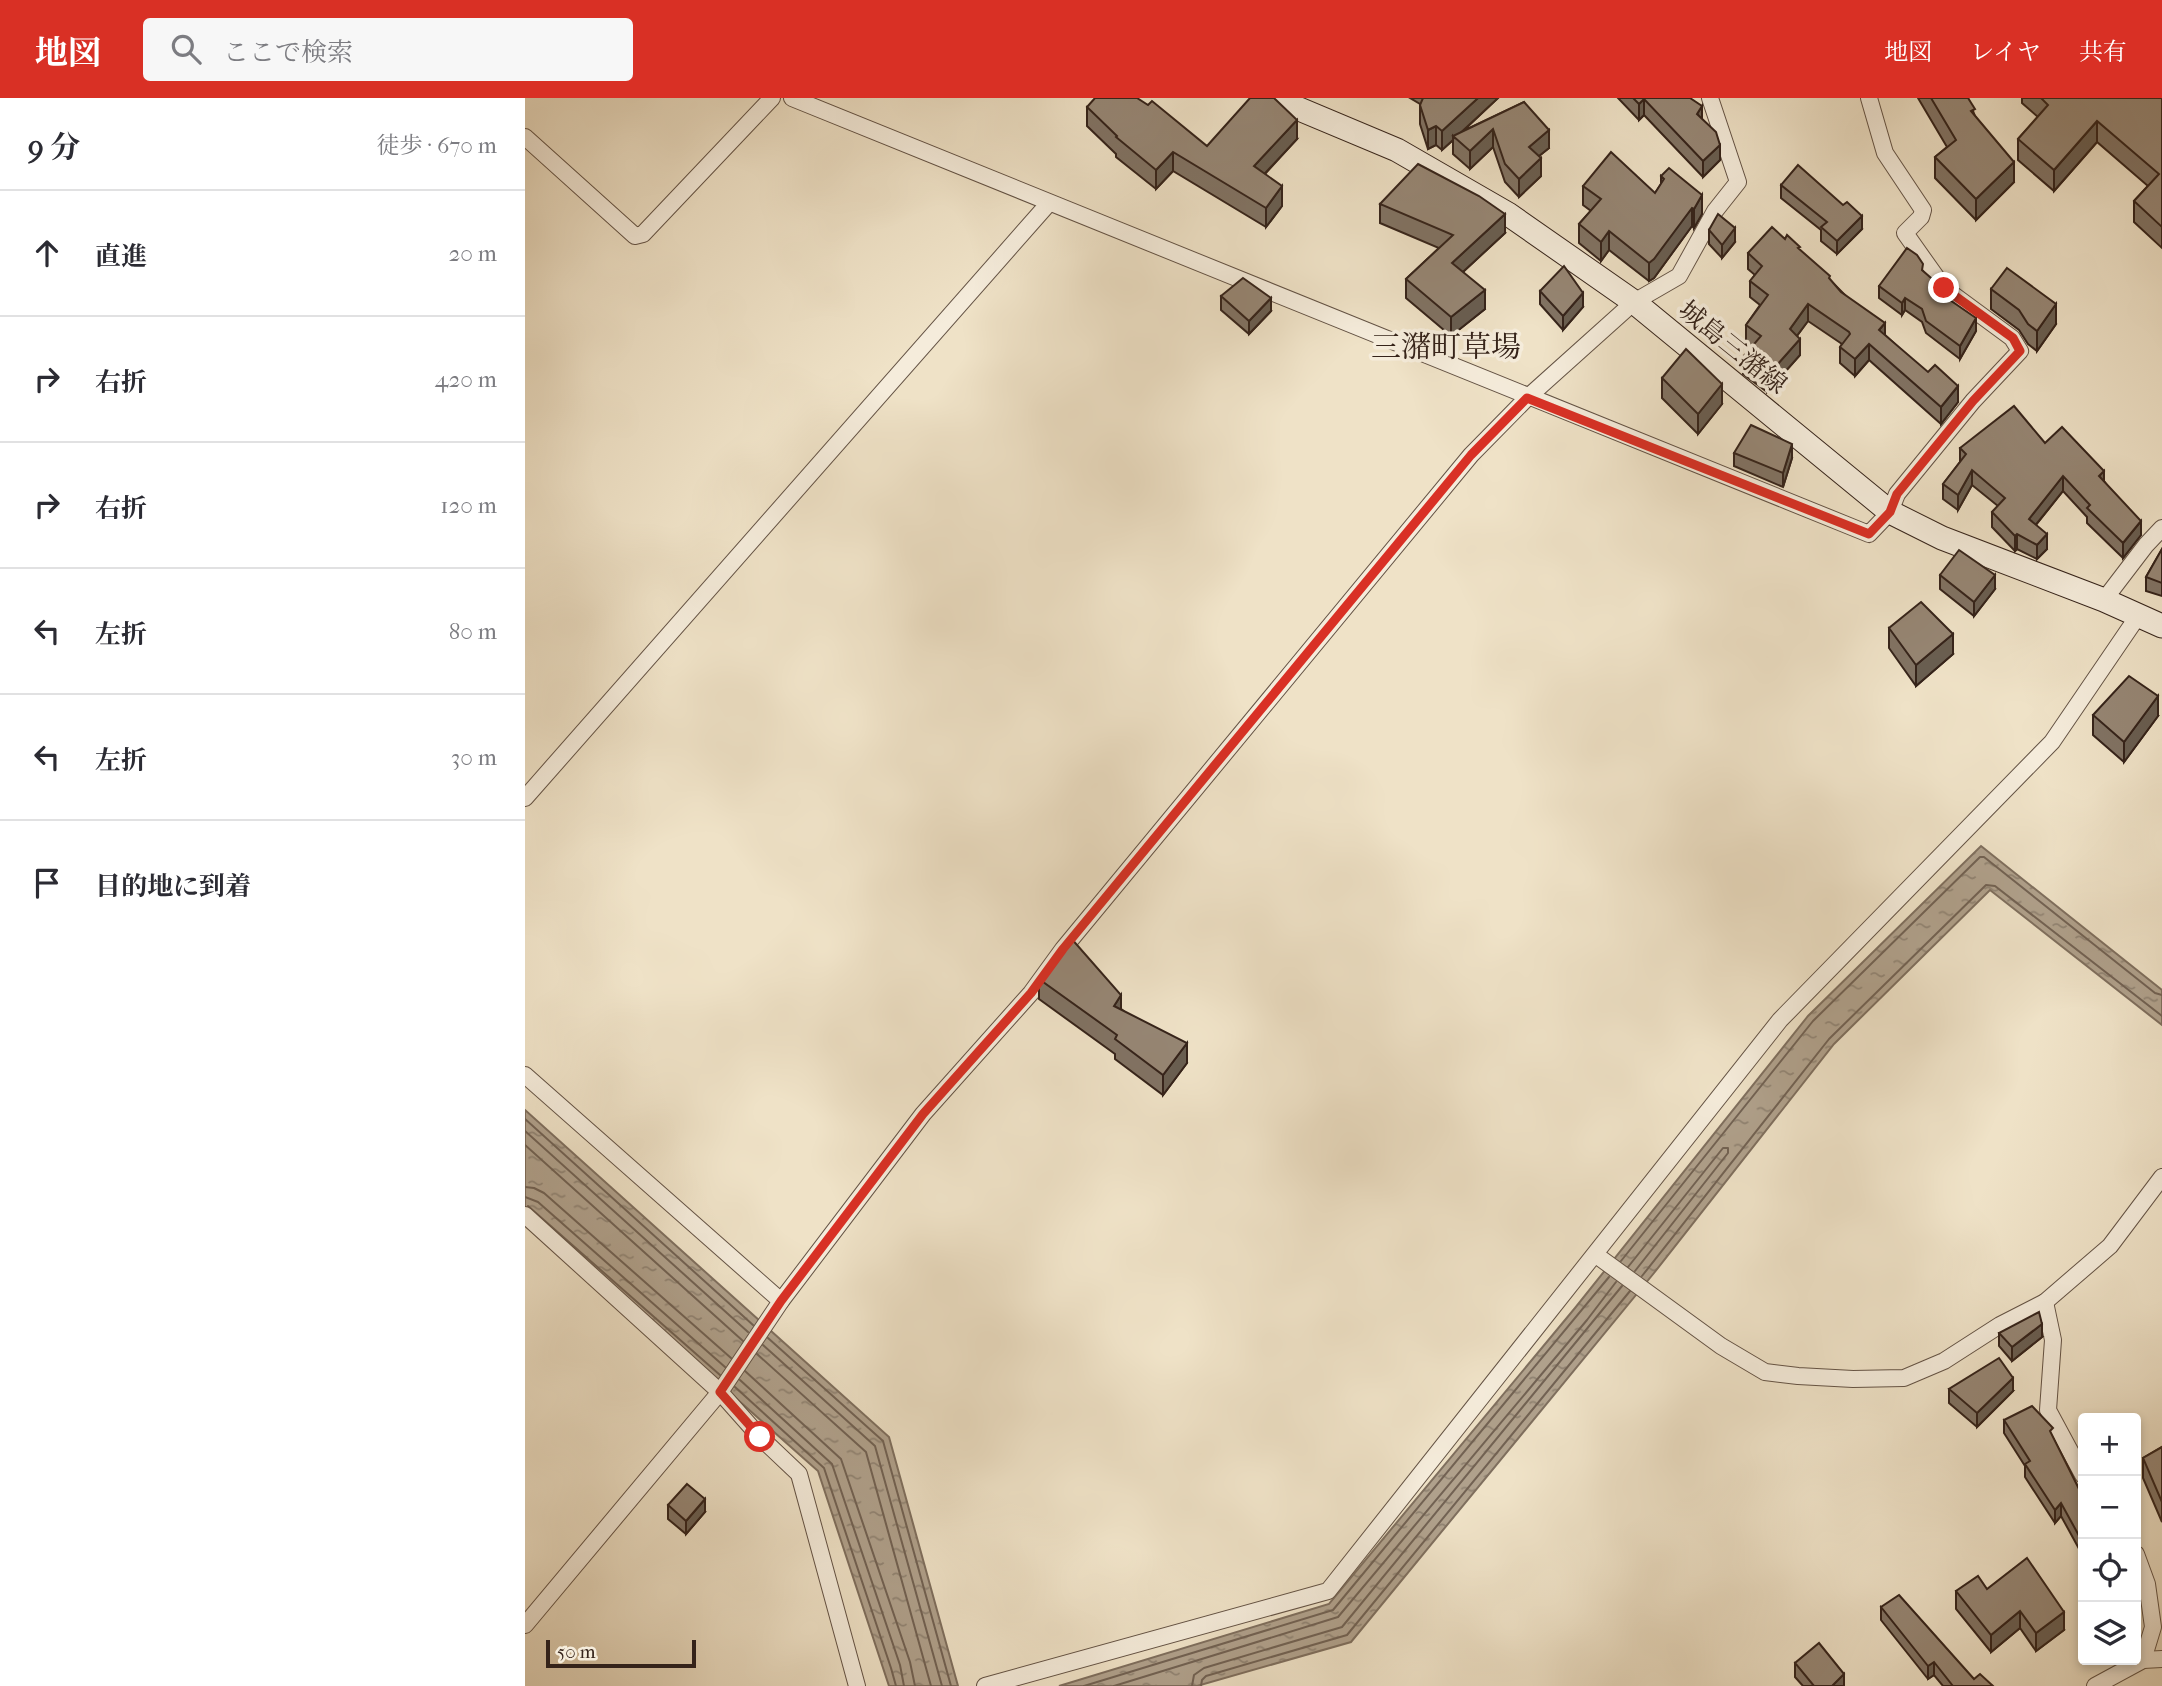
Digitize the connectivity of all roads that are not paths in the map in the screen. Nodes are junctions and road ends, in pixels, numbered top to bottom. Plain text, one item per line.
1 (772, 98) edge
2 (792, 98) edge
3 (1273, 98) edge
4 (1710, 98) edge
5 (1869, 98) edge
6 (525, 137) edge
7 (1049, 203) junction
8 (1634, 302) junction
9 (1527, 398) junction
10 (1890, 512) junction
11 (2162, 528) edge
12 (2104, 600) junction
13 (2138, 616) junction
14 (2162, 626) edge
15 (525, 798) edge
16 (525, 1075) edge
17 (2162, 1177) edge
18 (525, 1215) edge
19 (1595, 1255) junction
20 (781, 1301) junction
21 (2045, 1302) junction
22 (720, 1392) junction
23 (2078, 1466) edge
24 (2141, 1568) edge
25 (525, 1625) edge
26 (2162, 1659) edge
27 (2143, 1660) junction
28 (857, 1686) edge
29 (985, 1686) edge
30 (2095, 1686) edge

1 - 6 street
2 - 7 street
3 - 8 main road, 城島三潴線
4 - 8 street
5 - 10 street
7 - 9 street
7 - 15 street
8 - 9 street
8 - 10 main road, 城島三潴線
9 - 10 street
9 - 20 street
10 - 12 main road, 城島三潴線
11 - 12 street
12 - 13 main road, 城島三潴線
13 - 14 main road, 城島三潴線
13 - 19 street
16 - 20 street
17 - 21 street
18 - 22 street
19 - 21 street
19 - 29 street
20 - 22 street
21 - 23 street
22 - 25 street
22 - 28 street
24 - 27 street
26 - 27 street
27 - 30 street

